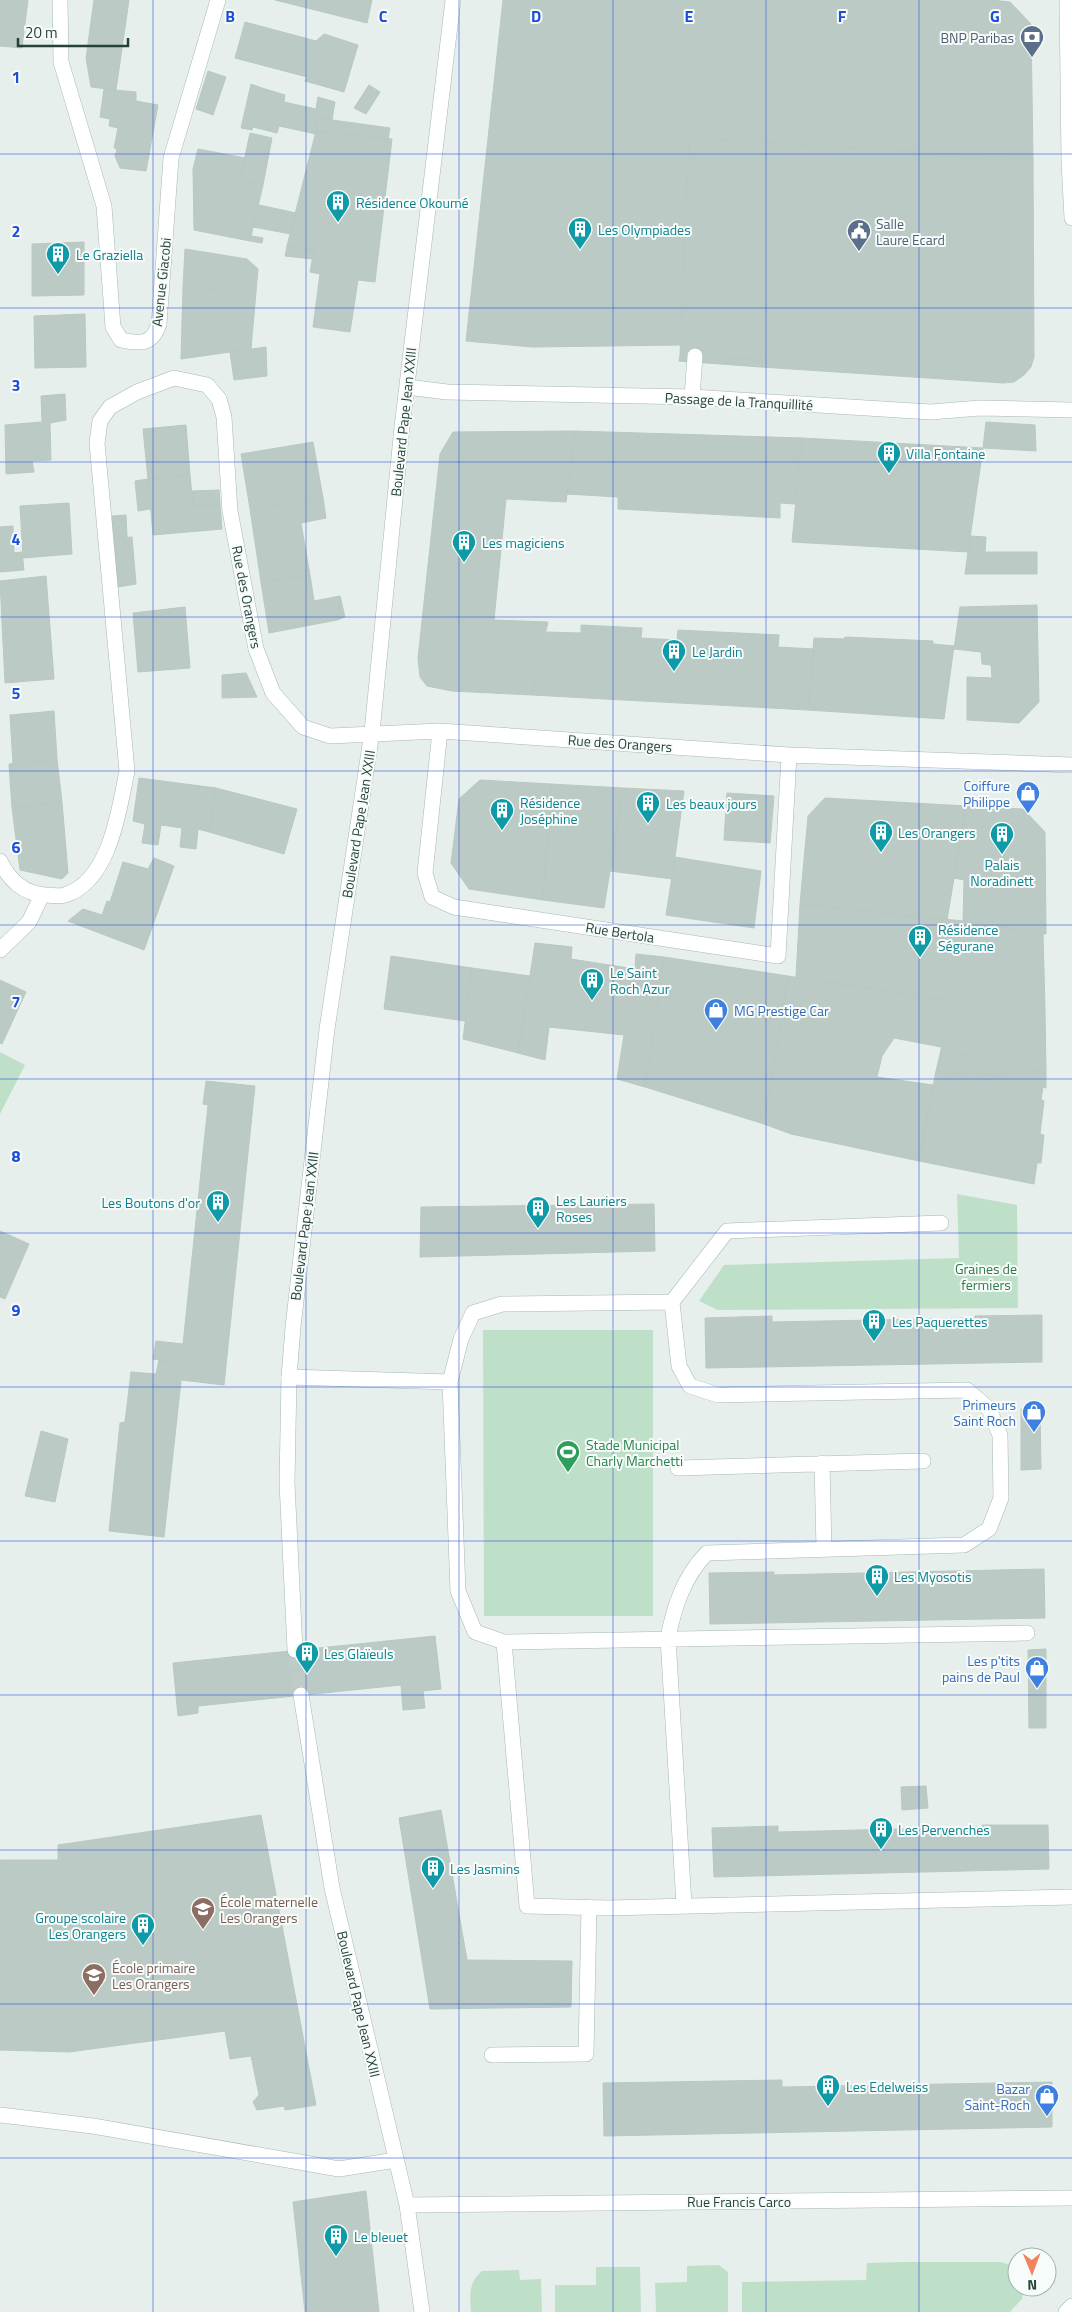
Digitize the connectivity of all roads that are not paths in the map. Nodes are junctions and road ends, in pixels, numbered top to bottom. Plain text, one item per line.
1 (60, 0) edge
2 (218, 0) edge
3 (452, 0) edge
4 (1067, 0) edge
5 (1071, 203) edge
6 (1072, 218) edge
7 (695, 356) dead end
8 (407, 387) junction
9 (692, 397) junction
10 (1072, 410) edge
11 (440, 731) junction
12 (372, 732) junction
13 (789, 755) junction
14 (1072, 765) edge
15 (0, 861) edge
16 (42, 895) junction
17 (0, 950) edge
18 (941, 1222) dead end
19 (672, 1302) junction
20 (289, 1377) junction
21 (450, 1382) junction
22 (923, 1461) dead end
23 (822, 1463) junction
24 (678, 1468) dead end
25 (824, 1549) junction
26 (1027, 1633) dead end
27 (668, 1638) junction
28 (504, 1642) junction
29 (295, 1650) tunnel mouth
30 (301, 1695) tunnel mouth
31 (1072, 1897) edge
32 (684, 1906) junction
33 (589, 1907) junction
34 (492, 2055) dead end
35 (0, 2115) edge
36 (396, 2160) junction
37 (1072, 2198) edge
38 (407, 2205) junction
39 (1072, 2306) edge
40 (422, 2312) edge
41 (1066, 2312) edge

1 - 2 street, Avenue Giacobi
3 - 8 street, Boulevard Pape Jean XXIII
4 - 5 street
5 - 6 street
7 - 9 street
8 - 9 street, Passage de la Tranquillité
8 - 12 street, Boulevard Pape Jean XXIII
9 - 10 street, Passage de la Tranquillité
11 - 12 street, Rue des Orangers
11 - 13 street, Rue des Orangers
11 - 13 street, Rue Bertola
12 - 16 street, Rue des Orangers
12 - 20 street, Boulevard Pape Jean XXIII
13 - 14 street, Rue des Orangers
15 - 16 street, Rue des Orangers
16 - 17 street
18 - 19 street
19 - 21 street
19 - 25 street
20 - 21 street
20 - 29 street, Boulevard Pape Jean XXIII
21 - 28 street
22 - 23 street
23 - 24 street
23 - 25 street
25 - 27 street
26 - 27 street
27 - 28 street
27 - 32 street
28 - 33 street
30 - 36 street, Boulevard Pape Jean XXIII
31 - 32 street
32 - 33 street
33 - 34 street
35 - 36 street
36 - 38 street, Boulevard Pape Jean XXIII
37 - 38 street, Rue Francis Carco
38 - 40 street, Boulevard Pape Jean XXIII
39 - 41 street

